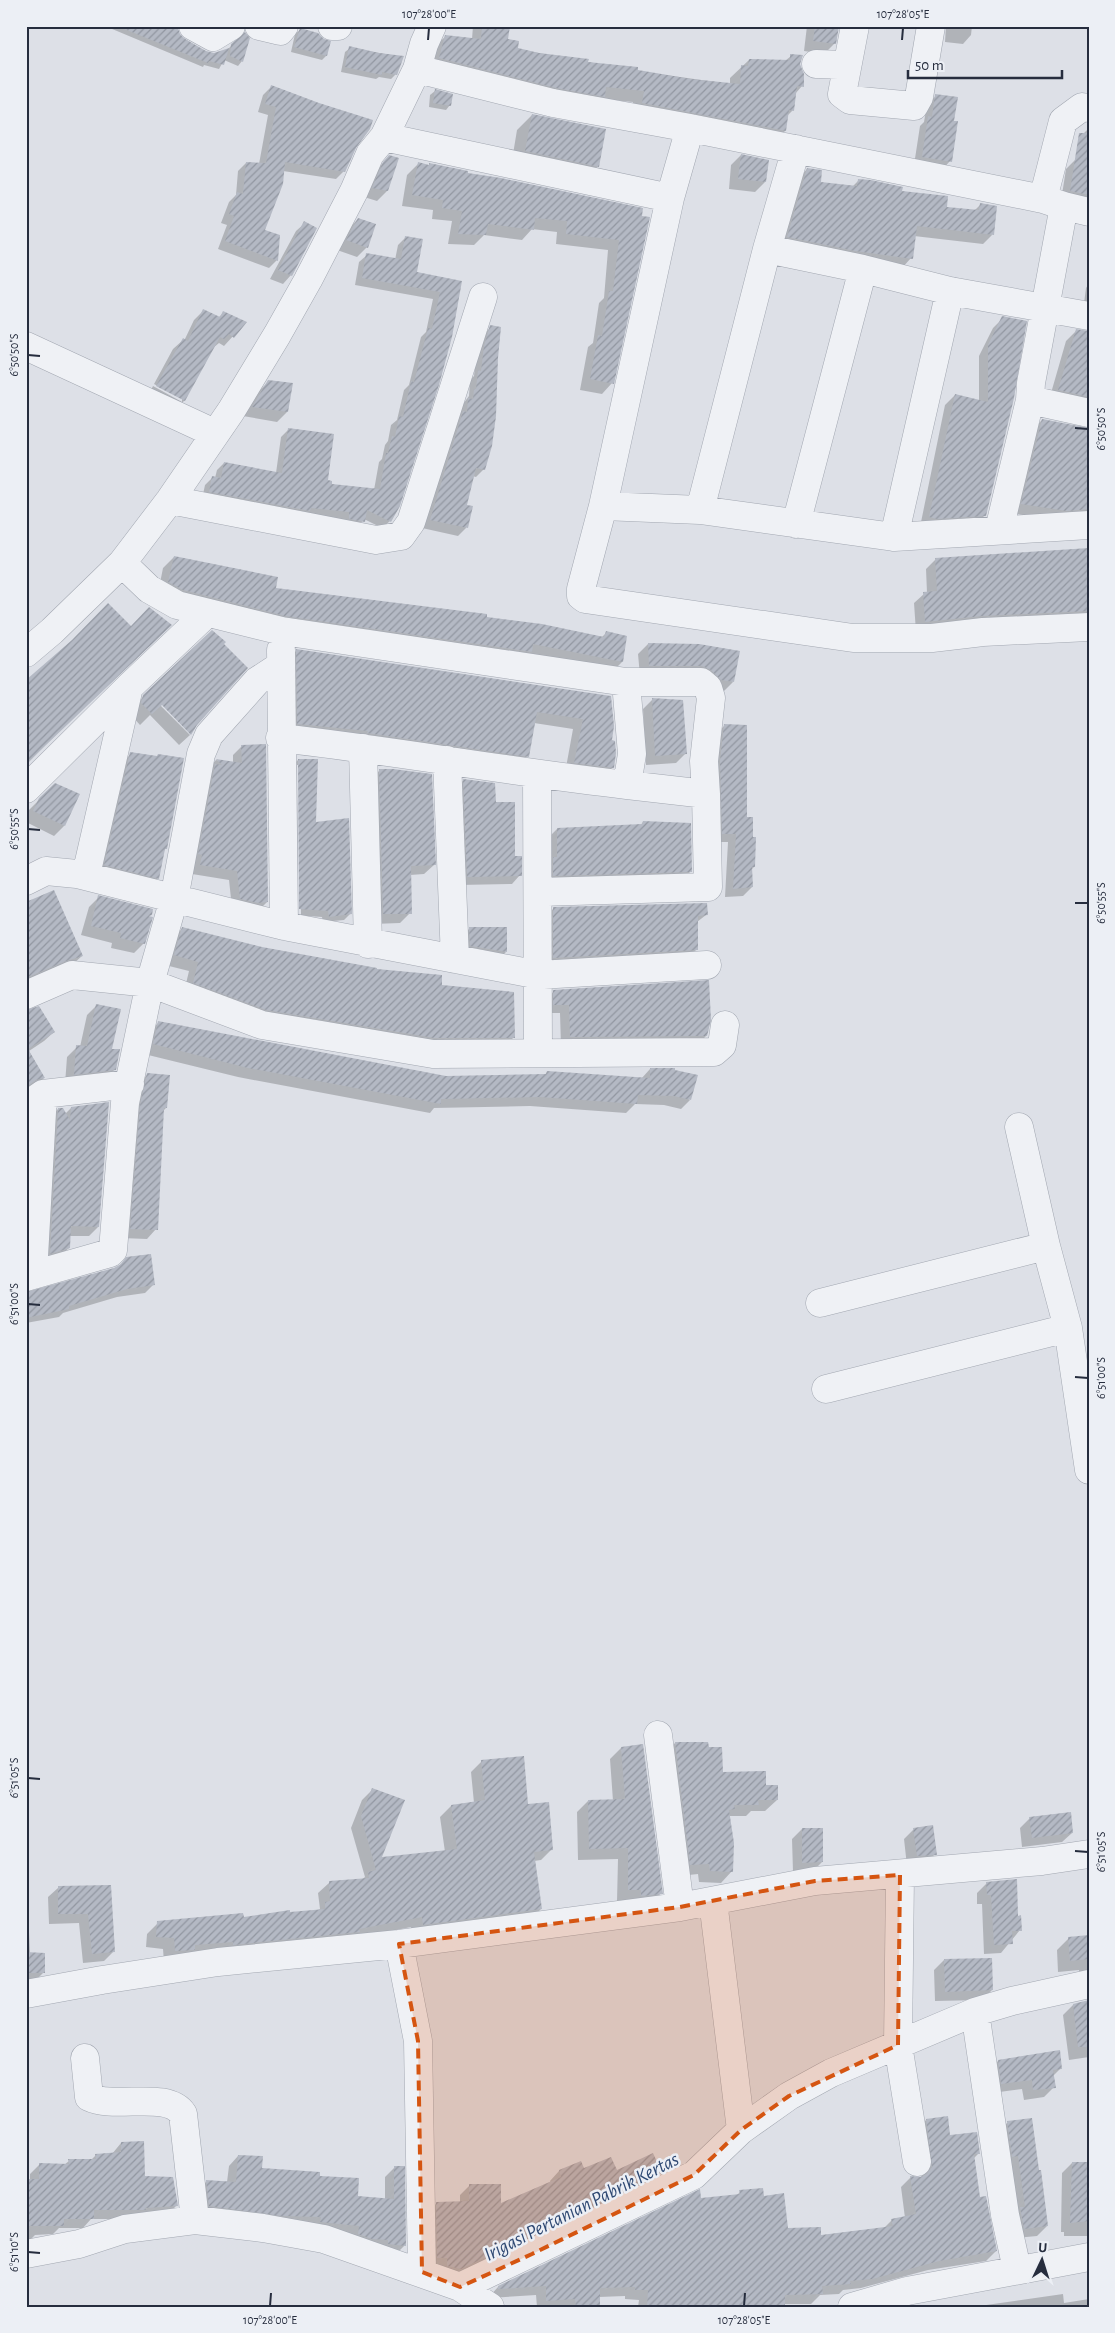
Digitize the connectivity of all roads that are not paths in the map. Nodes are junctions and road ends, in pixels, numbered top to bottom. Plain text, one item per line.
1 (193, 26) edge
2 (231, 26) edge
3 (259, 26) edge
4 (284, 26) edge
5 (332, 26) edge
6 (338, 26) edge
7 (432, 26) edge
8 (855, 26) edge
9 (931, 26) edge
10 (816, 64) dead end
11 (846, 64) junction
12 (417, 69) junction
13 (1089, 108) edge
14 (690, 128) junction
15 (384, 137) junction
16 (796, 150) junction
17 (670, 198) junction
18 (1065, 206) edge
19 (767, 249) junction
20 (862, 269) junction
21 (950, 291) junction
22 (483, 297) dead end
23 (1046, 307) junction
24 (1089, 316) edge
25 (26, 346) edge
26 (1030, 400) junction
27 (1089, 413) edge
28 (214, 433) junction
29 (170, 500) junction
30 (602, 506) junction
31 (700, 510) junction
32 (796, 524) junction
33 (1089, 525) edge
34 (999, 530) junction
35 (894, 538) junction
36 (122, 563) junction
37 (206, 614) junction
38 (1089, 626) edge
39 (282, 631) junction
40 (26, 652) edge
41 (280, 666) junction
42 (626, 682) junction
43 (129, 687) junction
44 (280, 738) junction
45 (363, 748) junction
46 (447, 760) junction
47 (537, 775) junction
48 (627, 786) junction
49 (26, 789) edge
50 (706, 794) junction
51 (86, 875) junction
52 (26, 881) edge
53 (539, 892) junction
54 (174, 899) junction
55 (284, 926) junction
56 (368, 944) junction
57 (454, 959) junction
58 (707, 965) dead end
59 (539, 975) junction
60 (150, 983) junction
61 (26, 994) edge
62 (725, 1025) dead end
63 (538, 1052) junction
64 (130, 1084) junction
65 (35, 1100) edge
66 (1019, 1127) dead end
67 (1046, 1246) junction
68 (30, 1276) edge
69 (820, 1303) dead end
70 (1068, 1328) junction
71 (826, 1389) dead end
72 (1089, 1470) edge
73 (658, 1735) dead end
74 (1089, 1854) edge
75 (900, 1875) junction
76 (713, 1901) junction
77 (680, 1907) junction
78 (399, 1944) junction
79 (1089, 1984) edge
80 (26, 1994) edge
81 (975, 2012) junction
82 (898, 2045) junction
83 (86, 2058) dead end
84 (741, 2130) junction
85 (917, 2162) dead end
86 (195, 2220) junction
87 (26, 2254) edge
88 (1089, 2257) edge
89 (1017, 2269) junction
90 (422, 2272) junction
91 (460, 2287) junction
92 (490, 2307) edge
93 (852, 2307) edge

1 - 2 street
3 - 4 street
5 - 6 street
7 - 12 street
8 - 11 street
9 - 11 street
10 - 11 street
12 - 14 street
12 - 15 street
13 - 18 street
14 - 16 street
14 - 17 street
15 - 17 street
15 - 28 street
16 - 18 street
16 - 19 street
17 - 30 street
18 - 23 street
19 - 20 street
19 - 31 street
20 - 21 street
20 - 32 street
21 - 23 street
21 - 35 street
22 - 29 street
23 - 24 street
23 - 26 street
25 - 28 street
26 - 27 street
26 - 34 street
28 - 29 street
29 - 36 street
30 - 31 street
30 - 38 street
31 - 32 street
32 - 35 street
33 - 34 street
34 - 35 street
36 - 37 street
36 - 40 street
37 - 39 street
37 - 43 street
39 - 41 street
39 - 42 street
41 - 44 street
41 - 54 street
42 - 48 street
42 - 50 street
43 - 49 street
43 - 51 street
44 - 45 street
44 - 55 street
45 - 46 street
45 - 56 street
46 - 47 street
46 - 57 street
47 - 48 street
47 - 53 street
48 - 50 street
50 - 53 street
51 - 52 street
51 - 54 street
53 - 59 street
54 - 55 street
54 - 60 street
55 - 56 street
56 - 57 street
57 - 59 street
58 - 59 street
59 - 63 street
60 - 61 street
60 - 63 street
60 - 64 street
62 - 63 street
64 - 65 street
64 - 68 street
65 - 68 street
66 - 67 street
67 - 69 street
67 - 70 street
70 - 71 street
70 - 72 street
73 - 77 street
74 - 75 street
75 - 76 street
75 - 82 street
76 - 77 street
76 - 84 street
77 - 78 street
78 - 80 street
78 - 90 street
79 - 81 street
81 - 82 street
81 - 89 street
82 - 84 street
82 - 85 street
83 - 86 street
84 - 91 street
86 - 87 street
86 - 90 street
88 - 89 street
89 - 93 street
90 - 91 street
91 - 92 street

